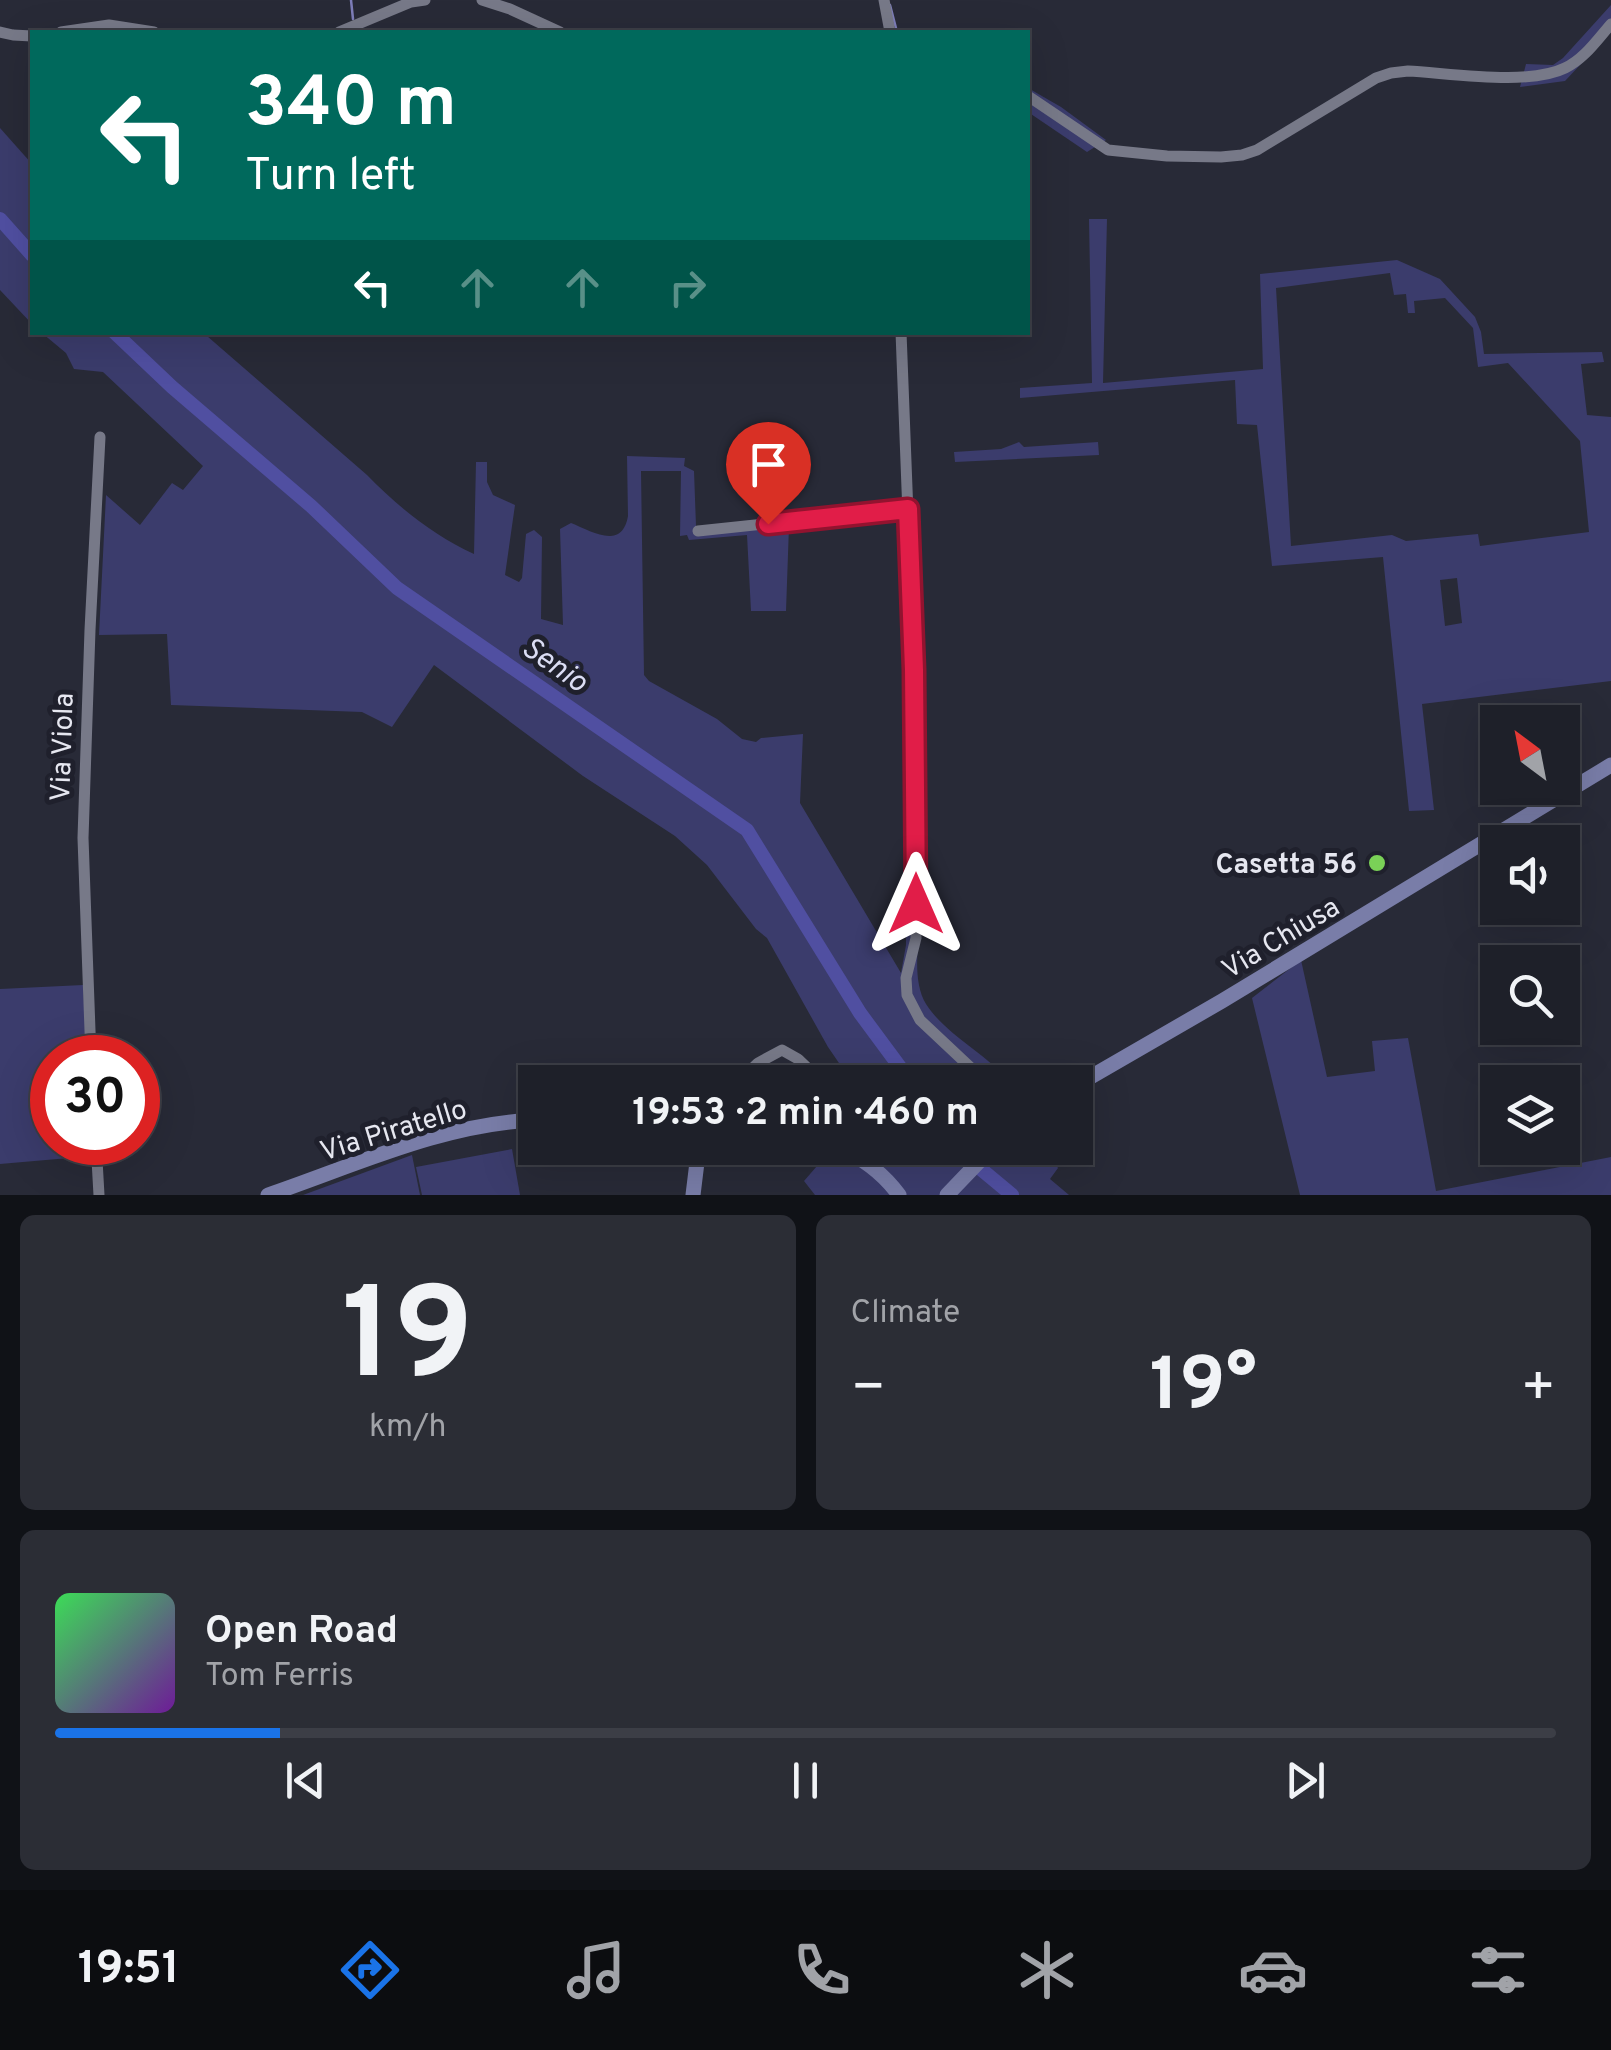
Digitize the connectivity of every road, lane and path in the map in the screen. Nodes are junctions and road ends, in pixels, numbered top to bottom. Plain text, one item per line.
1 (425, 0) edge
2 (482, 0) edge
3 (884, 0) edge
4 (1611, 24) edge
5 (74, 30) edge
6 (141, 30) edge
7 (344, 30) edge
8 (556, 30) edge
9 (890, 30) edge
10 (0, 32) edge
11 (30, 36) edge
12 (1030, 97) edge
13 (902, 335) edge
14 (100, 437) dead end
15 (908, 509) junction
16 (698, 531) dead end
17 (1611, 765) edge
18 (90, 1035) edge
19 (756, 1065) edge
20 (804, 1065) edge
21 (968, 1065) edge
22 (1093, 1076) edge
23 (518, 1122) edge
24 (97, 1165) edge
25 (696, 1165) edge
26 (702, 1165) edge
27 (871, 1165) edge
28 (883, 1165) edge
29 (976, 1165) edge
30 (696, 1176) junction
31 (99, 1195) edge
32 (268, 1195) edge
33 (693, 1195) edge
34 (899, 1195) edge
35 (908, 1195) edge
36 (947, 1195) edge

1 - 7 street
2 - 8 street
3 - 9 street
4 - 12 street
5 - 6 street
10 - 11 street
13 - 15 street
14 - 18 street, Via Viola
15 - 16 street
15 - 21 street
17 - 22 main road, Via Chiusa
19 - 20 street
23 - 32 main road, Via Piratello
24 - 31 street
25 - 30 main road
26 - 30 main road
27 - 34 main road
28 - 35 main road
29 - 36 main road
30 - 33 main road

